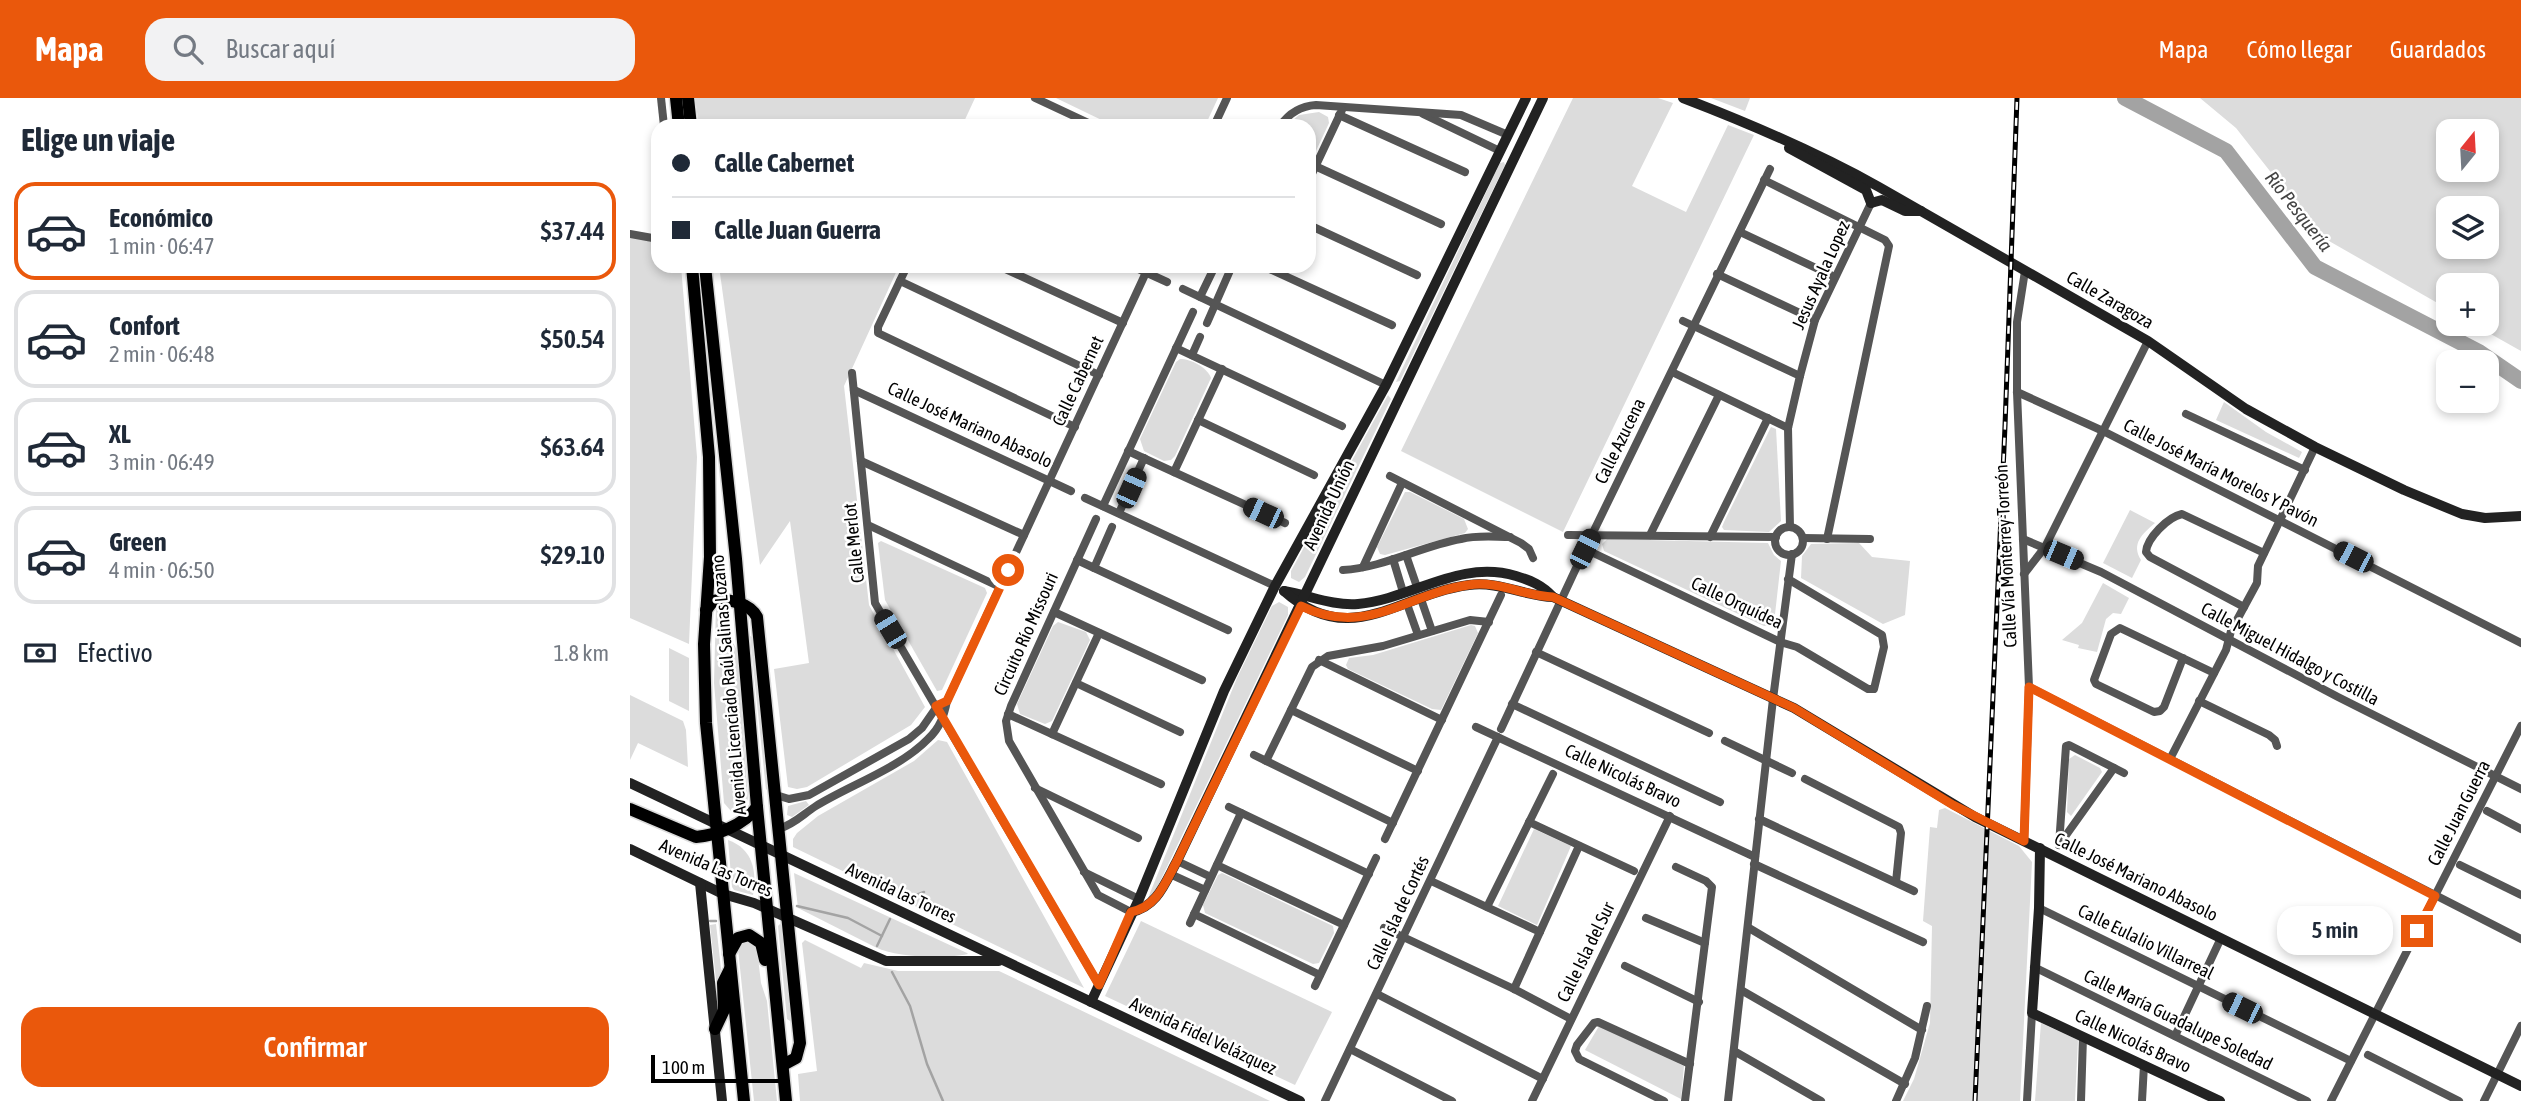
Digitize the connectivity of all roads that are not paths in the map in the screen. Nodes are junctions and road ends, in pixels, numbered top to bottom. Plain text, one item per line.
1 (661, 98) edge
2 (676, 98) edge
3 (688, 98) edge
4 (1035, 98) edge
5 (1227, 98) edge
6 (1526, 98) edge
7 (1544, 98) edge
8 (1683, 98) edge
9 (1341, 111) junction
10 (1417, 111) junction
11 (663, 119) edge
12 (678, 119) edge
13 (690, 119) edge
14 (1081, 119) edge
15 (1217, 119) edge
16 (1286, 119) edge
17 (1774, 134) junction
18 (1508, 135) junction
19 (1522, 142) junction
20 (1500, 151) junction
21 (1514, 158) junction
22 (1316, 164) edge
23 (1316, 166) edge
24 (1770, 169) dead end
25 (1465, 173) dead end
26 (1764, 180) junction
27 (1879, 187) junction
28 (1871, 203) junction
29 (1921, 211) junction
30 (1441, 224) dead end
31 (1860, 227) junction
32 (1316, 228) edge
33 (1740, 232) junction
34 (630, 234) edge
35 (651, 238) edge
36 (2025, 271) junction
37 (693, 273) edge
38 (706, 273) edge
39 (903, 273) edge
40 (1014, 273) edge
41 (1146, 273) edge
42 (1154, 273) edge
43 (1212, 273) edge
44 (1229, 273) edge
45 (1278, 273) edge
46 (1717, 274) junction
47 (1417, 275) dead end
48 (1835, 278) junction
49 (900, 281) junction
50 (1167, 282) dead end
51 (1183, 289) dead end
52 (1200, 297) junction
53 (1215, 304) junction
54 (1192, 312) dead end
55 (1815, 320) junction
56 (1683, 321) dead end
57 (1122, 323) junction
58 (1207, 323) dead end
59 (1392, 325) dead end
60 (1693, 326) junction
61 (1200, 337) dead end
62 (2148, 341) junction
63 (1176, 348) junction
64 (1192, 355) junction
65 (1222, 369) junction
66 (1672, 372) junction
67 (852, 373) dead end
68 (1099, 375) junction
69 (1800, 376) junction
70 (1386, 385) junction
71 (854, 390) junction
72 (1401, 392) junction
73 (2017, 392) junction
74 (1719, 394) junction
75 (2186, 414) dead end
76 (1768, 418) junction
77 (1198, 420) junction
78 (1075, 426) junction
79 (1342, 426) dead end
80 (1788, 428) junction
81 (2103, 431) junction
82 (2315, 447) junction
83 (1128, 451) junction
84 (1144, 458) junction
85 (861, 461) junction
86 (2305, 470) junction
87 (1174, 472) junction
88 (1314, 475) dead end
89 (1390, 476) dead end
90 (1049, 481) junction
91 (1402, 483) junction
92 (1072, 491) dead end
93 (1085, 498) dead end
94 (1103, 506) junction
95 (1119, 513) junction
96 (2521, 516) edge
97 (1096, 519) dead end
98 (2281, 521) junction
99 (1285, 523) dead end
100 (868, 525) junction
101 (1112, 527) dead end
102 (1790, 527) junction
103 (1592, 534) junction
104 (1568, 535) dead end
105 (1650, 535) junction
106 (1024, 536) junction
107 (1510, 537) junction
108 (1710, 537) junction
109 (1776, 537) junction
110 (1802, 537) junction
111 (1827, 539) junction
112 (1870, 539) dead end
113 (2023, 539) junction
114 (2045, 547) junction
115 (1585, 549) junction
116 (2264, 553) junction
117 (1791, 554) junction
118 (1406, 555) junction
119 (1533, 558) dead end
120 (1393, 559) junction
121 (1077, 560) junction
122 (1363, 567) junction
123 (1094, 568) junction
124 (1343, 570) dead end
125 (2024, 574) junction
126 (1788, 579) junction
127 (1000, 587) junction
128 (1417, 587) junction
129 (1279, 588) junction
130 (1404, 592) junction
131 (1307, 594) junction
132 (1502, 595) dead end
133 (1421, 599) junction
134 (1557, 599) junction
135 (738, 603) junction
136 (1355, 604) junction
137 (1407, 604) junction
138 (1301, 606) junction
139 (2244, 607) junction
140 (706, 610) junction
141 (1054, 612) junction
142 (1357, 618) junction
143 (1489, 622) junction
144 (1228, 630) dead end
145 (1432, 631) junction
146 (1099, 633) junction
147 (1418, 635) junction
148 (2228, 640) junction
149 (1780, 642) junction
150 (2521, 643) edge
151 (1536, 652) junction
152 (2183, 658) junction
153 (1319, 660) junction
154 (2214, 673) junction
155 (1202, 680) dead end
156 (1076, 683) junction
157 (2029, 687) junction
158 (1773, 699) junction
159 (947, 701) junction
160 (2199, 701) junction
161 (1512, 704) junction
162 (936, 706) junction
163 (1291, 710) junction
164 (1008, 714) junction
165 (944, 718) junction
166 (1442, 720) junction
167 (2521, 726) edge
168 (1476, 727) dead end
169 (1180, 732) dead end
170 (1499, 733) junction
171 (1709, 733) dead end
172 (1052, 734) junction
173 (1726, 741) dead end
174 (2277, 746) dead end
175 (1254, 755) dead end
176 (2170, 759) junction
177 (1766, 760) junction
178 (1266, 761) junction
179 (2114, 768) junction
180 (1418, 771) junction
181 (1792, 773) dead end
182 (2124, 773) dead end
183 (1553, 774) dead end
184 (2495, 777) junction
185 (1805, 779) dead end
186 (630, 783) edge
187 (1161, 784) dead end
188 (1035, 788) junction
189 (2521, 789) edge
190 (776, 795) junction
191 (809, 795) junction
192 (1720, 802) dead end
193 (757, 807) junction
194 (815, 807) junction
195 (1229, 807) dead end
196 (630, 809) edge
197 (2487, 811) dead end
198 (1241, 813) junction
199 (1670, 817) junction
200 (1759, 819) junction
201 (1529, 822) junction
202 (1393, 823) junction
203 (715, 828) junction
204 (779, 828) junction
205 (2521, 829) edge
206 (1138, 838) dead end
207 (1385, 839) dead end
208 (2024, 841) junction
209 (1579, 846) junction
210 (762, 847) junction
211 (2040, 848) junction
212 (630, 849) edge
213 (2057, 850) junction
214 (782, 856) junction
215 (1376, 858) dead end
216 (1177, 861) junction
217 (1755, 861) junction
218 (1217, 865) junction
219 (2460, 865) dead end
220 (1676, 867) dead end
221 (1634, 871) dead end
222 (1084, 872) junction
223 (1170, 874) junction
224 (1369, 874) junction
225 (1211, 877) junction
226 (1431, 881) junction
227 (700, 883) junction
228 (1896, 883) junction
229 (1205, 890) junction
230 (1914, 891) dead end
231 (723, 894) junction
232 (2521, 895) edge
233 (2435, 896) junction
234 (1139, 899) junction
235 (1487, 907) junction
236 (2039, 908) junction
237 (767, 909) junction
238 (1131, 912) junction
239 (1194, 914) junction
240 (788, 918) junction
241 (1646, 918) dead end
242 (1190, 923) dead end
243 (1344, 925) junction
244 (1384, 928) dead end
245 (1749, 928) junction
246 (1540, 932) junction
247 (1404, 937) junction
248 (2221, 938) junction
249 (2521, 939) edge
250 (1705, 943) junction
251 (1923, 943) dead end
252 (729, 954) junction
253 (1004, 961) junction
254 (1625, 966) dead end
255 (2034, 967) junction
256 (731, 968) junction
257 (1320, 975) junction
258 (1099, 985) junction
259 (1315, 986) dead end
260 (2199, 986) junction
261 (1514, 989) junction
262 (1741, 990) junction
263 (1377, 994) junction
264 (1091, 1002) junction
265 (1699, 1002) junction
266 (1927, 1006) dead end
267 (777, 1007) junction
268 (2032, 1013) junction
269 (2375, 1013) junction
270 (1571, 1019) junction
271 (2521, 1026) edge
272 (715, 1029) junction
273 (1922, 1030) junction
274 (2175, 1036) junction
275 (2083, 1037) junction
276 (1350, 1049) junction
277 (1734, 1051) junction
278 (2368, 1055) dead end
279 (2351, 1061) junction
280 (1690, 1064) junction
281 (783, 1065) junction
282 (2144, 1065) junction
283 (2497, 1074) junction
284 (1543, 1079) junction
285 (1905, 1084) junction
286 (2521, 1086) edge
287 (722, 1101) edge
288 (744, 1101) edge
289 (786, 1101) edge
290 (1300, 1101) edge
291 (1325, 1101) edge
292 (1452, 1101) edge
293 (1532, 1101) edge
294 (1664, 1101) edge
295 (1685, 1101) edge
296 (1728, 1101) edge
297 (1821, 1101) edge
298 (1896, 1101) edge
299 (2026, 1101) edge
300 (2081, 1101) edge
301 (2142, 1101) edge
302 (2220, 1101) edge
303 (2307, 1101) edge
304 (2331, 1101) edge
305 (2459, 1101) edge
306 (2484, 1101) edge

1 - 11 street
2 - 12 main road
3 - 13 main road
4 - 14 street
5 - 15 street
6 - 18 street, Avenida Unión
7 - 19 street, Avenida Unión
8 - 17 street, Calle Zaragoza
9 - 10 street
9 - 16 street
9 - 22 street
9 - 25 street
10 - 18 street
10 - 20 street
17 - 27 street, Calle Zaragoza
17 - 28 street
18 - 19 street
18 - 20 street, Avenida Unión
19 - 21 street, Avenida Unión
20 - 21 street
20 - 70 street, Avenida Unión
21 - 72 street, Avenida Unión
23 - 30 street
24 - 26 street, Calle Azucena
26 - 31 street
26 - 33 street, Calle Azucena
27 - 28 street
27 - 29 street, Calle Zaragoza
28 - 29 street
28 - 31 street, Jesus Ayala Lopez
29 - 36 street, Calle Zaragoza
31 - 48 street, Jesus Ayala Lopez
31 - 111 street
32 - 47 street
33 - 46 street, Calle Azucena
33 - 48 street
34 - 35 street
36 - 62 street, Calle Zaragoza
36 - 73 street, Calle Vía Monterrey-Torreón
37 - 140 main road, Avenida Licenciado Raúl Salinas Lozano
38 - 135 main road, Avenida Licenciado Raúl Salinas Lozano
39 - 49 street
40 - 57 street
41 - 57 street, Calle Cabernet
42 - 50 street
43 - 52 street
44 - 53 street
45 - 59 street
46 - 55 street
46 - 60 street, Calle Azucena
48 - 55 street, Jesus Ayala Lopez
49 - 68 street
49 - 78 street
51 - 52 street
52 - 53 street
53 - 58 street
53 - 70 street
54 - 63 street
55 - 69 street, Jesus Ayala Lopez
56 - 60 street
57 - 68 street, Calle Cabernet
60 - 66 street, Calle Azucena
60 - 69 street
61 - 64 street
62 - 81 street
62 - 82 street, Calle Zaragoza
63 - 64 street
63 - 83 street
64 - 65 street
65 - 77 street
65 - 79 street
66 - 74 street
66 - 103 street, Calle Azucena
67 - 71 street, Calle Merlot
68 - 78 street, Calle Cabernet
69 - 80 street, Jesus Ayala Lopez
70 - 72 street
70 - 129 street, Avenida Unión
71 - 85 street, Calle Merlot
71 - 90 street, Calle José Mariano Abasolo
72 - 131 street, Avenida Unión
73 - 81 street, Calle José María Morelos Y Pavón
73 - 113 street, Calle Vía Monterrey-Torreón
74 - 76 street
74 - 105 street
75 - 86 street
76 - 80 street
76 - 108 street
77 - 87 street
77 - 88 street
78 - 90 street, Calle Cabernet
80 - 102 street, Jesus Ayala Lopez
81 - 98 street, Calle José María Morelos Y Pavón
81 - 114 street
82 - 86 street
82 - 96 street, Calle Zaragoza
83 - 84 street
83 - 94 street
84 - 87 street
84 - 95 street
85 - 100 street, Calle Merlot
85 - 106 street
86 - 98 street
87 - 99 street
89 - 91 street
90 - 92 street, Calle José Mariano Abasolo
90 - 106 street, Calle Cabernet
91 - 107 street
91 - 122 street
93 - 94 street, Calle José Mariano Abasolo
94 - 95 street, Calle José Mariano Abasolo
95 - 129 street, Calle José Mariano Abasolo
97 - 121 street, Circuito Río Missouri
98 - 116 street
98 - 150 street, Calle José María Morelos Y Pavón
100 - 127 street
100 - 162 street, Calle Merlot
101 - 123 street
102 - 109 street
102 - 110 street
103 - 104 street
103 - 105 street
103 - 115 street, Calle Azucena
105 - 108 street
106 - 127 street, Calle Cabernet
107 - 118 street
107 - 119 street
108 - 109 street
109 - 117 street
110 - 111 street
110 - 117 street
111 - 112 street
113 - 114 street, Calle Miguel Hidalgo y Costilla
113 - 125 street, Calle Vía Monterrey-Torreón
114 - 125 street
114 - 148 street, Calle Miguel Hidalgo y Costilla
115 - 134 street, Calle Azucena
115 - 149 street, Calle Orquídea
116 - 139 street
116 - 139 street
117 - 126 street
118 - 120 street
118 - 128 street
120 - 122 street
120 - 130 street
121 - 123 street
121 - 141 street, Circuito Río Missouri
122 - 124 street
123 - 144 street
125 - 157 street, Calle Vía Monterrey-Torreón
126 - 149 street
126 - 149 street, Calle Orquídea
127 - 159 street, Calle Cabernet
128 - 130 street, Calle José Mariano Abasolo
128 - 133 street
128 - 134 street, Calle José Mariano Abasolo
129 - 131 street, Calle José Mariano Abasolo
129 - 138 street, Calle José Mariano Abasolo
129 - 234 street, Avenida Unión
130 - 136 street, Calle José Mariano Abasolo
130 - 137 street
131 - 136 street, Calle José Mariano Abasolo
131 - 138 street, Avenida Unión
132 - 143 street
133 - 134 street, Calle José Mariano Abasolo
133 - 137 street, Calle José Mariano Abasolo
133 - 145 street
134 - 151 street, Calle Azucena
134 - 158 street, Calle José Mariano Abasolo
135 - 140 main road
135 - 190 main road
135 - 193 main road, Avenida Licenciado Raúl Salinas Lozano
136 - 142 street
137 - 142 street, Calle José Mariano Abasolo
137 - 147 street
138 - 142 street, Calle José Mariano Abasolo
138 - 216 street, Avenida Unión
139 - 148 street
140 - 203 main road, Avenida Licenciado Raúl Salinas Lozano
141 - 146 street
141 - 164 street, Circuito Río Missouri
143 - 145 street
143 - 166 street
145 - 147 street
146 - 155 street
146 - 156 street
147 - 153 street
148 - 154 street
148 - 184 street, Calle Miguel Hidalgo y Costilla
149 - 158 street
151 - 161 street, Calle Azucena
151 - 171 street
152 - 152 street
152 - 154 street
153 - 163 street
153 - 166 street
154 - 160 street
156 - 169 street
156 - 172 street
157 - 176 street
157 - 208 street, Calle Vía Monterrey-Torreón
158 - 177 street
158 - 208 street, Calle José Mariano Abasolo
159 - 162 street
159 - 165 street, Calle Cabernet
160 - 174 street
160 - 176 street
161 - 170 street, Calle Azucena
161 - 192 street
162 - 165 street, Calle Merlot
162 - 191 street
163 - 178 street
163 - 180 street
164 - 172 street
164 - 188 street, Circuito Río Missouri
165 - 194 street, Calle Cabernet
165 - 258 street, Calle Merlot
166 - 180 street
167 - 184 street, Calle Juan Guerra
168 - 170 street, Calle Nicolás Bravo
170 - 199 street, Calle Nicolás Bravo
170 - 226 street, Calle Isla de Cortés
172 - 187 street
173 - 177 street
175 - 178 street
176 - 233 street
177 - 181 street
177 - 200 street
178 - 202 street
179 - 182 street
179 - 213 street
179 - 213 street
180 - 202 street
183 - 201 street
184 - 189 street, Calle Miguel Hidalgo y Costilla
184 - 233 street, Calle Juan Guerra
185 - 228 street
186 - 203 street, Avenida Las Torres
188 - 206 street
188 - 222 street, Circuito Río Missouri
190 - 191 street
190 - 204 main road
191 - 194 street
193 - 203 main road
193 - 210 main road, Avenida Licenciado Raúl Salinas Lozano
194 - 204 street, Calle Cabernet
195 - 198 street
196 - 203 main road
197 - 205 street
198 - 218 street
198 - 224 street
199 - 217 street, Calle Nicolás Bravo
199 - 270 street, Calle Isla del Sur
200 - 217 street
200 - 228 street
201 - 209 street
201 - 235 street
202 - 207 street
203 - 210 street, Avenida Las Torres
203 - 231 main road, Avenida Licenciado Raúl Salinas Lozano
204 - 214 main road
208 - 211 street, Calle José Mariano Abasolo
209 - 221 street
209 - 246 street
210 - 214 street, Avenida Las Torres
210 - 237 main road, Avenida Licenciado Raúl Salinas Lozano
211 - 213 street, Calle José Mariano Abasolo
211 - 236 street
212 - 227 street, Avenida Las Torres
213 - 248 street, Calle José Mariano Abasolo
214 - 240 main road
214 - 253 street, Avenida las Torres
215 - 224 street
216 - 223 street, Avenida Unión
216 - 225 street
217 - 245 street
217 - 251 street, Calle Nicolás Bravo
218 - 225 street
218 - 243 street
219 - 232 street
220 - 250 street
222 - 234 street
222 - 238 street, Circuito Río Missouri
223 - 229 street
223 - 238 street, Avenida Unión
224 - 243 street
225 - 229 street
226 - 235 street
226 - 247 street, Calle Isla de Cortés
227 - 231 street, Avenida Las Torres
227 - 272 street
228 - 230 street
229 - 239 street
231 - 237 street, Avenida Las Torres
231 - 252 main road, Avenida Licenciado Raúl Salinas Lozano
233 - 249 street
233 - 269 street, Calle Juan Guerra
234 - 238 street, Avenida Unión
235 - 246 street
236 - 255 street
236 - 260 street, Calle Eulalio Villarreal
237 - 240 street, Avenida Las Torres
237 - 267 main road, Avenida Licenciado Raúl Salinas Lozano
238 - 258 street, Avenida Unión
239 - 242 street
239 - 257 street
240 - 253 street, Avenida las Torres
240 - 281 main road
241 - 250 street
243 - 257 street
244 - 247 street
245 - 262 street
245 - 273 street
246 - 261 street
247 - 261 street
247 - 263 street, Calle Isla de Cortés
248 - 260 street
248 - 269 street, Calle José Mariano Abasolo
250 - 265 street
252 - 256 main road, Avenida Licenciado Raúl Salinas Lozano
252 - 267 main road
253 - 264 street, Avenida las Torres
254 - 265 street
255 - 268 street
255 - 274 street, Calle María Guadalupe Soledad
256 - 272 main road
256 - 288 main road, Avenida Licenciado Raúl Salinas Lozano
257 - 259 street
258 - 264 street, Avenida Unión
260 - 274 street
260 - 279 street, Calle Eulalio Villarreal
261 - 270 street
262 - 277 street
262 - 285 street
263 - 276 street, Calle Isla de Cortés
263 - 284 street
264 - 290 street, Avenida Fidel Velázquez
265 - 280 street
266 - 273 street
267 - 281 main road, Avenida Licenciado Raúl Salinas Lozano
268 - 275 street, Calle Nicolás Bravo
268 - 299 street
269 - 279 street, Calle Juan Guerra
269 - 283 street, Calle José Mariano Abasolo
270 - 284 street, Calle Isla del Sur
271 - 283 street
272 - 287 street
273 - 285 street
274 - 303 street, Calle María Guadalupe Soledad
275 - 282 street, Calle Nicolás Bravo
275 - 300 street
276 - 291 street, Calle Isla de Cortés
276 - 292 street
277 - 296 street
277 - 297 street
278 - 305 street
279 - 304 street, Calle Juan Guerra
280 - 294 street
280 - 295 street
281 - 289 main road, Avenida Licenciado Raúl Salinas Lozano
282 - 301 street
282 - 302 street, Calle Nicolás Bravo
283 - 286 street, Calle José Mariano Abasolo
283 - 306 street
284 - 293 street, Calle Isla del Sur
285 - 298 street

